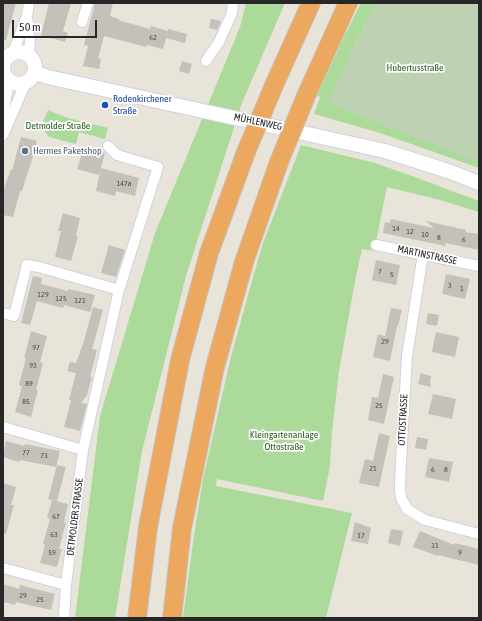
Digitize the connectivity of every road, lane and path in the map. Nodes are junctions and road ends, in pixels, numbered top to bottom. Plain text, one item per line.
1 (29, 3) edge
2 (88, 3) edge
3 (233, 3) edge
4 (311, 3) edge
5 (348, 3) edge
6 (27, 16) junction
7 (82, 22) dead end
8 (13, 53) junction
9 (29, 56) junction
10 (206, 61) dead end
11 (3, 65) edge
12 (30, 77) junction
13 (8, 80) junction
14 (3, 116) edge
15 (3, 135) edge
16 (108, 146) dead end
17 (479, 183) edge
18 (376, 245) dead end
19 (424, 254) junction
20 (479, 266) edge
21 (119, 290) junction
22 (3, 313) edge
23 (3, 427) edge
24 (83, 450) junction
25 (479, 534) edge
26 (3, 568) edge
27 (66, 585) junction
28 (64, 618) edge
29 (137, 618) edge
30 (172, 618) edge

1 - 6 street
2 - 7 street
3 - 10 street
4 - 29 highway, bridge
5 - 30 highway, bridge
6 - 8 street
6 - 9 street
8 - 9 street
8 - 11 street
9 - 12 street
11 - 13 street
12 - 13 street, MÜHLENWEG
12 - 15 street
12 - 17 street, MÜHLENWEG
13 - 14 street
16 - 21 street, DETMOLDER STRASSE
18 - 19 street, MARTINSTRASSE
19 - 20 street, MARTINSTRASSE
19 - 25 street, OTTOSTRASSE
21 - 22 street
21 - 24 street, DETMOLDER STRASSE
23 - 24 street
24 - 27 street, DETMOLDER STRASSE
26 - 27 street
27 - 28 street, DETMOLDER STRASSE

